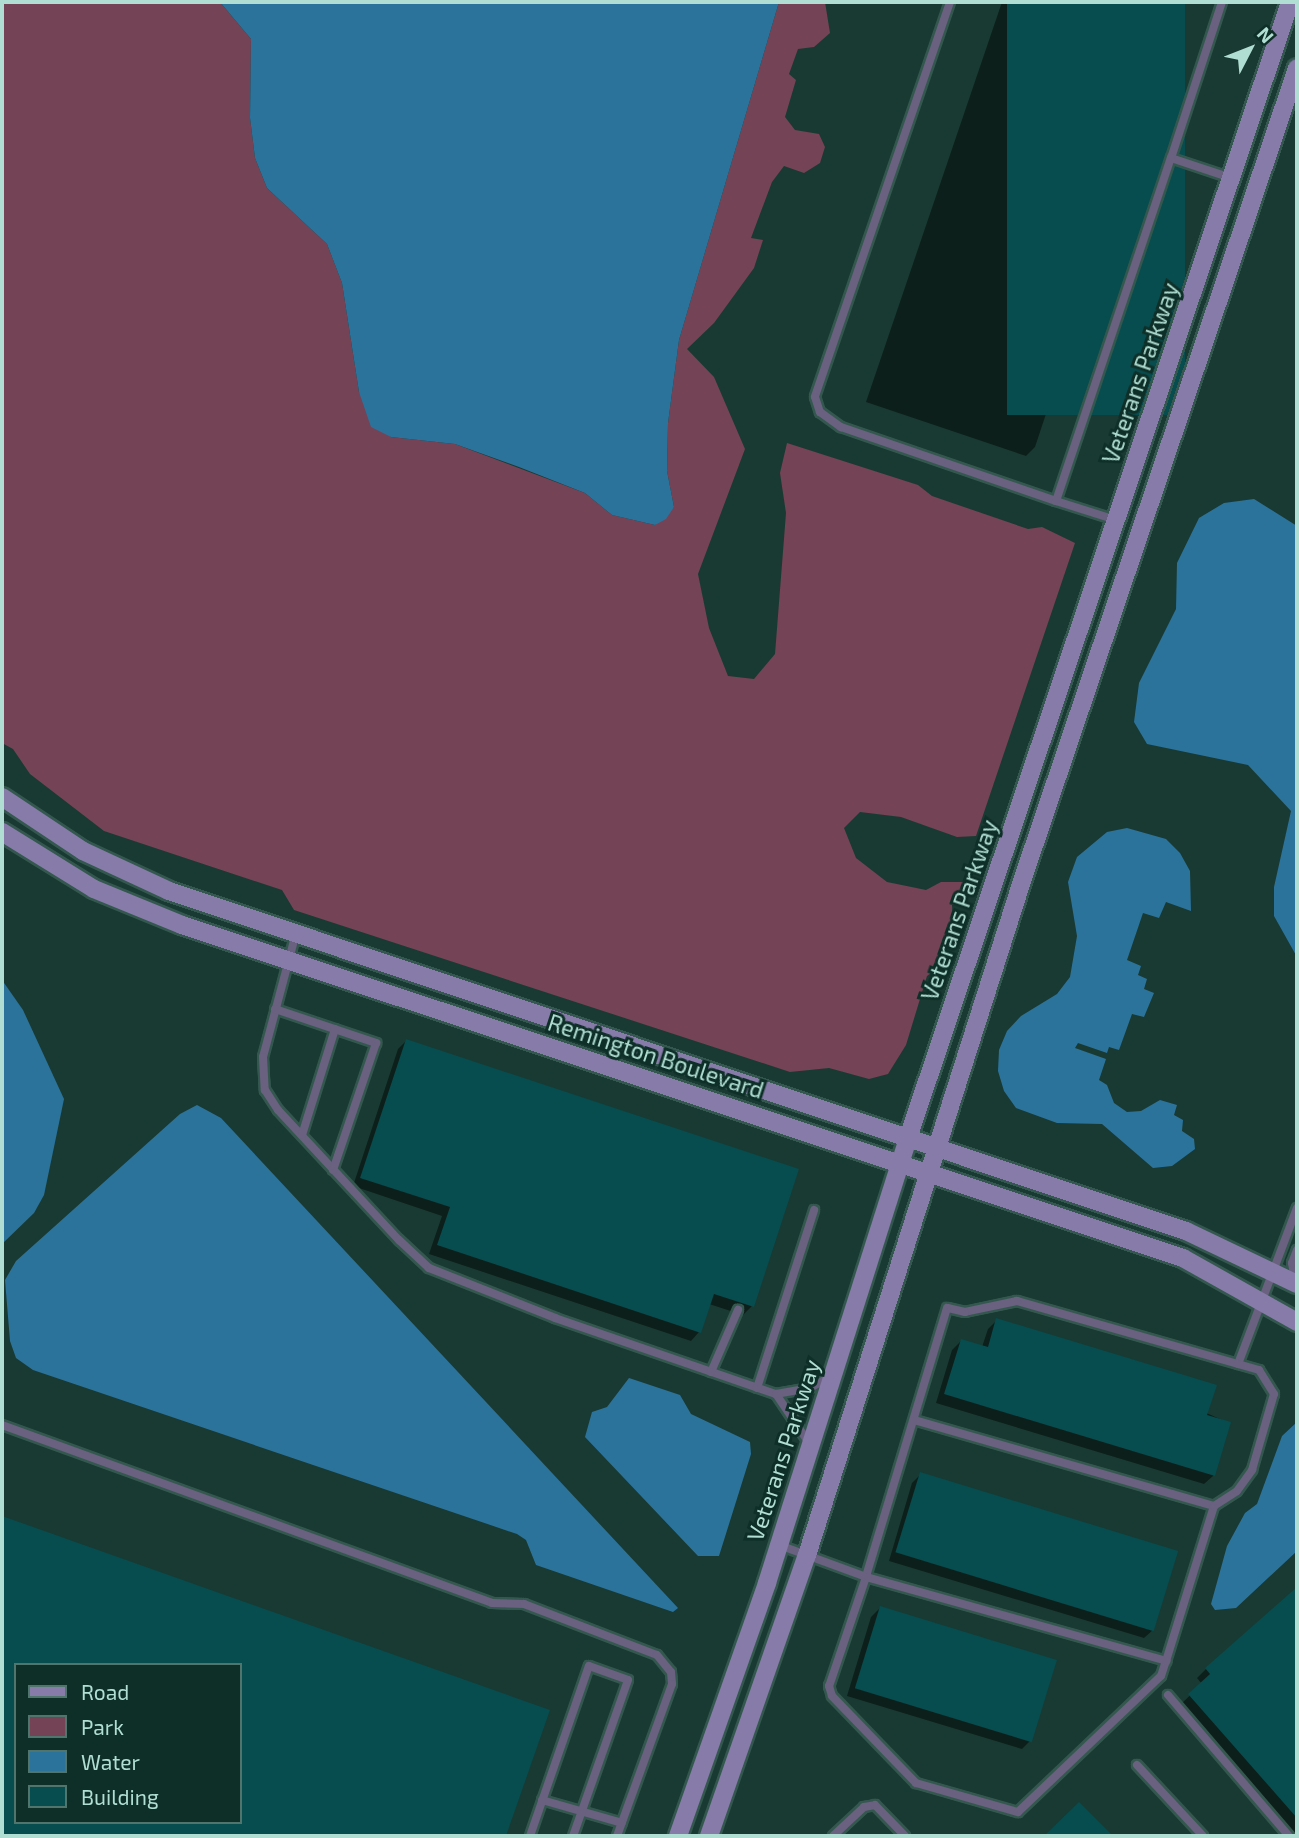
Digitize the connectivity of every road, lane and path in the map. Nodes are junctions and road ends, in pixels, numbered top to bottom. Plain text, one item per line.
1 (950, 2) edge
2 (1222, 2) edge
3 (1290, 2) edge
4 (1297, 68) edge
5 (1171, 158) junction
6 (1231, 178) junction
7 (1056, 501) junction
8 (1116, 520) junction
9 (2, 797) edge
10 (2, 832) edge
11 (296, 933) junction
12 (287, 960) junction
13 (275, 1009) junction
14 (335, 1030) junction
15 (302, 1135) junction
16 (908, 1138) junction
17 (935, 1147) junction
18 (900, 1162) junction
19 (333, 1170) junction
20 (928, 1171) junction
21 (1297, 1208) edge
22 (814, 1210) dead end
23 (1297, 1250) edge
24 (1273, 1273) junction
25 (1296, 1284) edge
26 (1262, 1301) junction
27 (738, 1310) dead end
28 (1297, 1322) edge
29 (1238, 1364) junction
30 (711, 1372) junction
31 (832, 1376) junction
32 (757, 1388) junction
33 (776, 1394) junction
34 (914, 1420) junction
35 (2, 1425) edge
36 (810, 1445) junction
37 (1214, 1506) junction
38 (779, 1545) junction
39 (807, 1555) junction
40 (866, 1577) junction
41 (1166, 1661) junction
42 (1168, 1695) dead end
43 (1137, 1765) dead end
44 (542, 1800) junction
45 (582, 1812) junction
46 (622, 1823) junction
47 (530, 1836) edge
48 (573, 1836) edge
49 (617, 1836) edge
50 (678, 1836) edge
51 (709, 1836) edge
52 (833, 1836) edge
53 (905, 1836) edge
54 (1203, 1836) edge
55 (1289, 1836) edge

1 - 7 lane
2 - 5 lane
3 - 6 main road, Veterans Parkway
4 - 17 main road
5 - 6 lane
5 - 7 lane
6 - 8 main road, Veterans Parkway
7 - 8 lane
8 - 16 main road, Veterans Parkway
9 - 11 main road, Remington Boulevard
10 - 12 main road, Remington Boulevard
11 - 12 lane
11 - 16 main road, Remington Boulevard
12 - 13 lane
12 - 18 main road, Remington Boulevard
13 - 14 lane
13 - 15 lane
14 - 15 lane
14 - 19 lane
15 - 19 lane
16 - 17 main road, Remington Boulevard
16 - 18 main road, Veterans Parkway
17 - 20 main road
17 - 24 main road, Remington Boulevard
18 - 20 main road, Remington Boulevard
18 - 31 main road, Veterans Parkway
19 - 30 lane
20 - 26 main road, Remington Boulevard
20 - 39 main road
21 - 24 lane
22 - 32 lane
23 - 25 lane
24 - 25 main road, Remington Boulevard
24 - 26 lane
26 - 28 main road, Remington Boulevard
26 - 29 lane
27 - 30 lane
29 - 34 lane
29 - 37 lane
30 - 32 lane
31 - 33 lane
31 - 36 main road, Veterans Parkway
32 - 33 lane
33 - 36 lane
34 - 37 lane
34 - 40 lane
35 - 46 lane
36 - 38 main road, Veterans Parkway
37 - 41 lane
38 - 39 lane
38 - 50 main road, Veterans Parkway
39 - 40 lane
39 - 51 main road
40 - 41 lane
40 - 41 lane
42 - 55 lane
43 - 54 lane
44 - 45 lane
44 - 45 lane
44 - 47 lane
45 - 46 lane
45 - 48 lane
46 - 49 lane
52 - 53 lane

